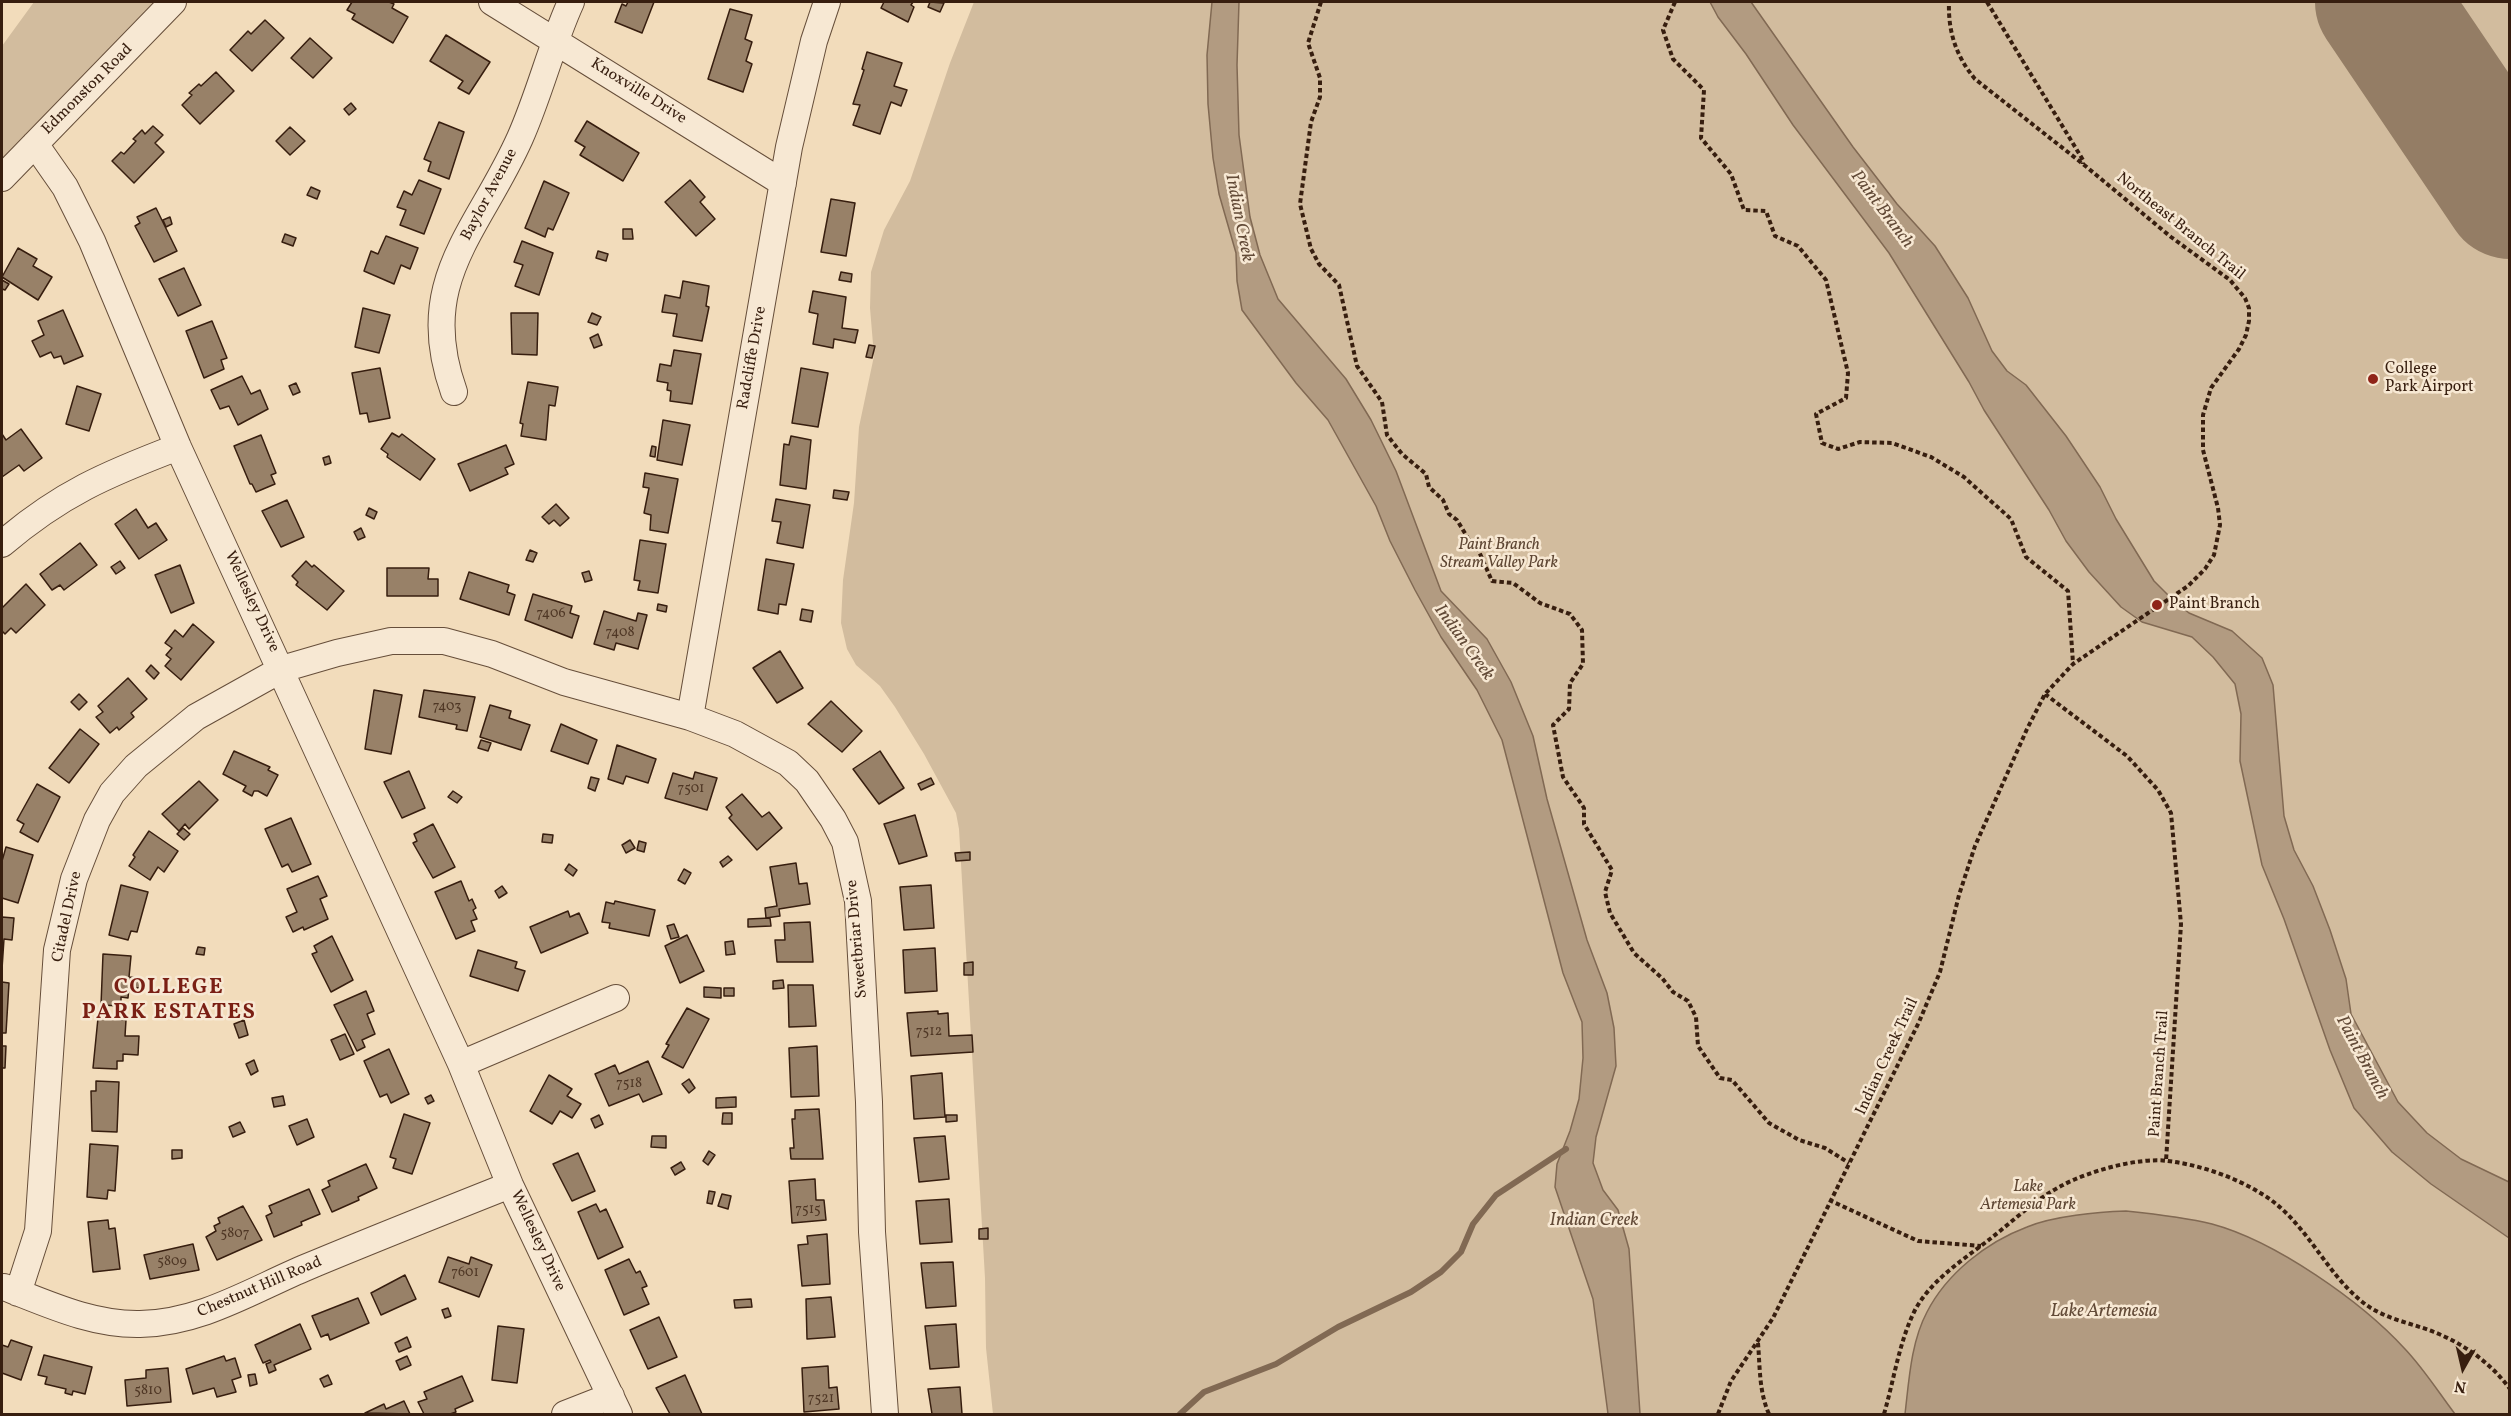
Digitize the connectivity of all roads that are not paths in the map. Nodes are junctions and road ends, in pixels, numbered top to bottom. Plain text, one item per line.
1 (173, 2) edge
2 (492, 2) edge
3 (571, 2) edge
4 (827, 2) edge
5 (554, 40) junction
6 (35, 144) junction
7 (2, 178) edge
8 (783, 183) junction
9 (454, 392) dead end
10 (178, 447) junction
11 (2, 544) edge
12 (282, 669) junction
13 (690, 717) junction
14 (616, 998) dead end
15 (461, 1064) junction
16 (510, 1185) junction
17 (10, 1290) edge
18 (615, 1405) edge
19 (565, 1414) edge
20 (885, 1414) edge

1 - 6 street, Edmonston Road
2 - 5 street, Knoxville Drive
3 - 5 street, Baylor Avenue
4 - 8 street, Radcliffe Drive
5 - 8 street, Knoxville Drive
5 - 9 street, Baylor Avenue
6 - 7 street, Edmonston Road
6 - 10 street, Wellesley Drive
8 - 13 street, Radcliffe Drive
10 - 11 street
10 - 12 street, Wellesley Drive
12 - 13 street, Sweetbriar Drive
12 - 15 street, Wellesley Drive
12 - 17 street, Citadel Drive
13 - 20 street, Sweetbriar Drive
14 - 15 street
15 - 16 street, Wellesley Drive
16 - 17 street, Chestnut Hill Road
16 - 18 street, Wellesley Drive
18 - 19 street

